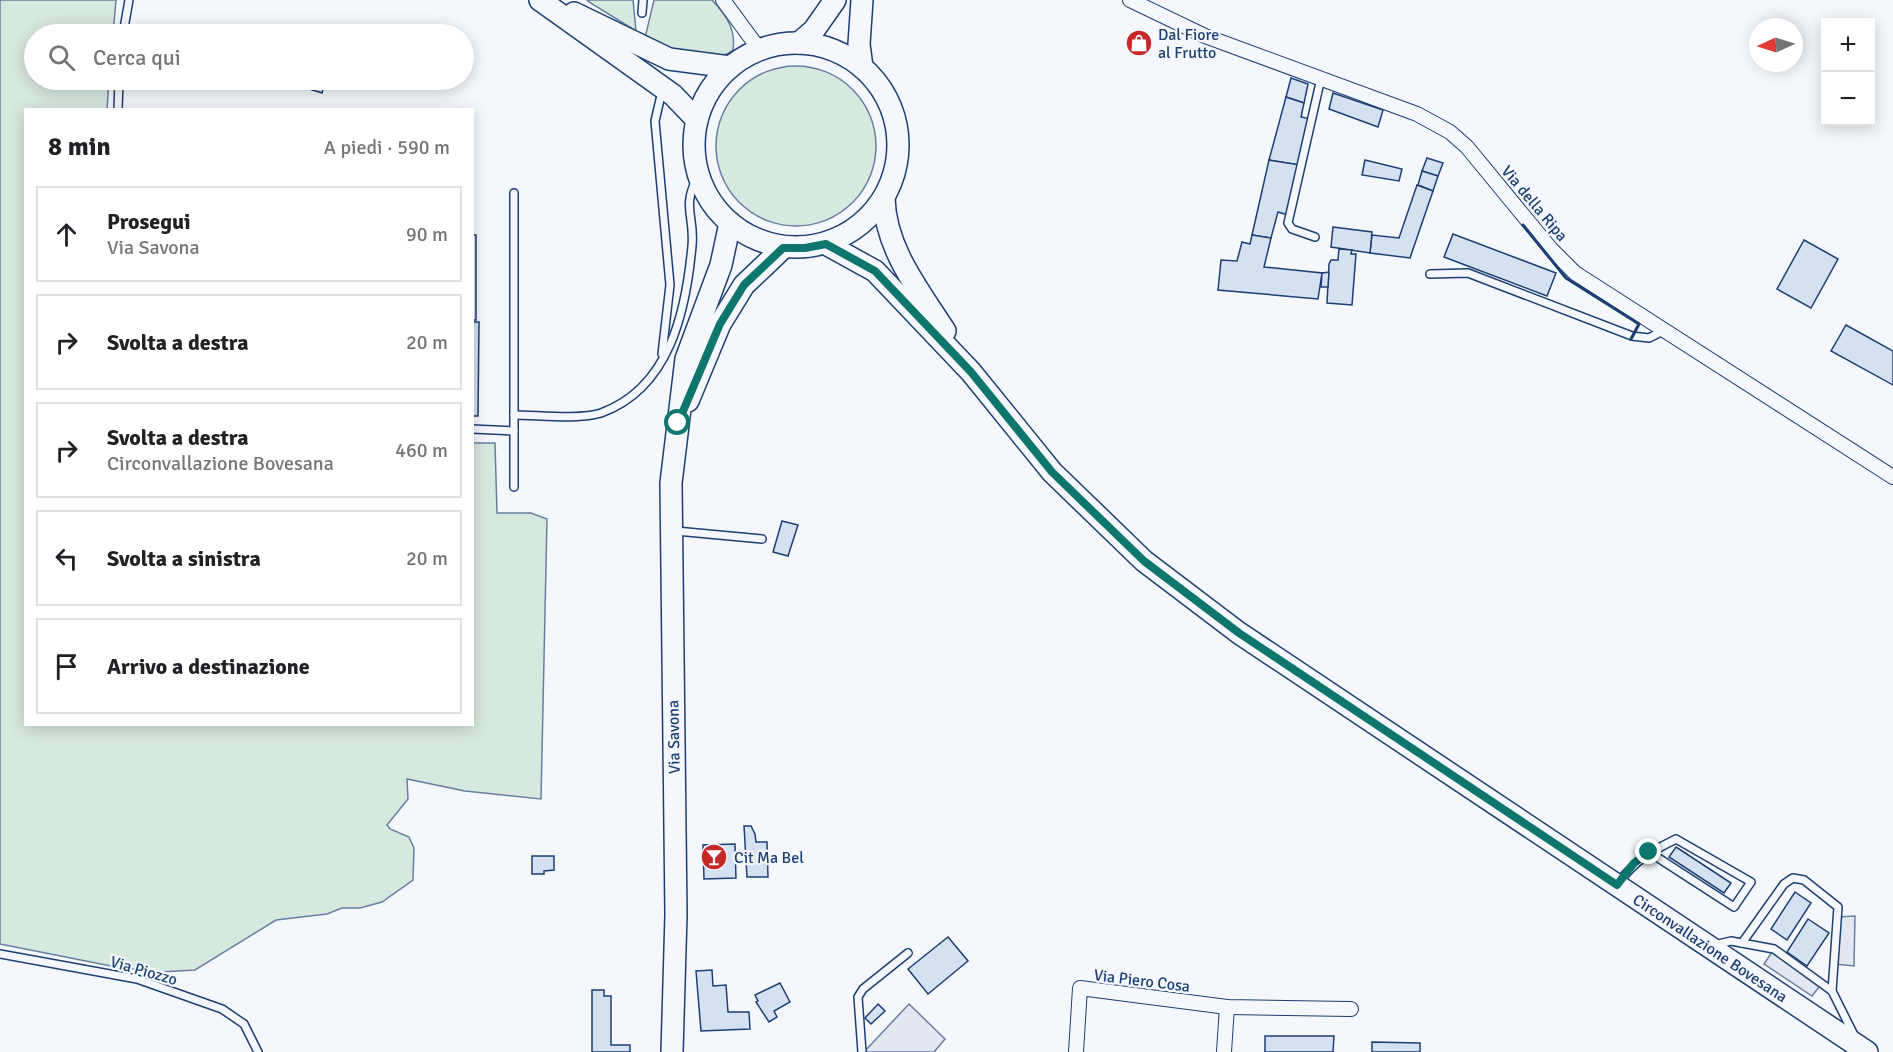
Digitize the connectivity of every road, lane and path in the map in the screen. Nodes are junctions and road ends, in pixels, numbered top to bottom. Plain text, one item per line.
1 (129, 0) edge
2 (540, 0) edge
3 (547, 0) edge
4 (643, 0) edge
5 (723, 0) edge
6 (835, 0) edge
7 (862, 0) edge
8 (1130, 0) edge
9 (642, 13) dead end
10 (125, 24) edge
11 (608, 39) junction
12 (799, 43) junction
13 (759, 50) junction
14 (730, 67) junction
15 (862, 67) junction
16 (1321, 78) junction
17 (663, 89) junction
18 (119, 90) edge
19 (118, 108) edge
20 (697, 120) junction
21 (698, 176) junction
22 (514, 193) dead end
23 (884, 198) junction
24 (730, 223) junction
25 (1315, 237) dead end
26 (826, 244) junction
27 (783, 248) junction
28 (1430, 274) dead end
29 (1666, 330) junction
30 (661, 363) junction
31 (971, 372) junction
32 (514, 415) junction
33 (678, 423) junction
34 (474, 429) edge
35 (514, 431) junction
36 (1893, 477) edge
37 (514, 487) dead end
38 (670, 531) junction
39 (762, 539) dead end
40 (1649, 852) junction
41 (1617, 885) junction
42 (1742, 943) junction
43 (1710, 946) junction
44 (908, 953) dead end
45 (0, 954) edge
46 (1832, 991) junction
47 (1227, 1007) junction
48 (1352, 1009) dead end
49 (1863, 1049) edge
50 (258, 1052) edge
51 (672, 1052) edge
52 (862, 1052) edge
53 (1076, 1052) edge
54 (1224, 1052) edge

1 - 10 lane
2 - 11 main road
3 - 11 main road
4 - 9 lane
5 - 13 street
6 - 12 main road
7 - 15 main road
8 - 16 street, Via della Ripa
11 - 14 main road
11 - 17 main road
12 - 13 main road
12 - 15 main road
13 - 14 main road
14 - 20 main road
15 - 23 main road
16 - 25 lane
16 - 29 street, Via della Ripa
17 - 20 main road
17 - 30 lane
18 - 19 lane
20 - 21 main road
21 - 24 main road
21 - 30 lane
22 - 32 lane
23 - 26 main road
23 - 31 main road, Circonvallazione Bovesana
24 - 27 main road
24 - 33 main road, Via Savona
26 - 27 main road
26 - 31 main road, Circonvallazione Bovesana
27 - 33 main road, Via Savona
28 - 29 lane
29 - 36 street, Via della Ripa
30 - 32 lane
31 - 41 main road, Circonvallazione Bovesana
32 - 35 lane
33 - 38 main road, Via Savona
34 - 35 lane
35 - 37 lane
38 - 39 lane
38 - 51 main road, Via Savona
40 - 40 lane
40 - 41 lane
41 - 43 main road, Circonvallazione Bovesana
42 - 43 lane
42 - 46 lane
42 - 46 lane
43 - 49 main road, Circonvallazione Bovesana
44 - 52 lane
45 - 50 lane, Via Piozzo
46 - 49 lane
47 - 48 street, Via Piero Cosa
47 - 53 street, Via Piero Cosa
47 - 54 street

